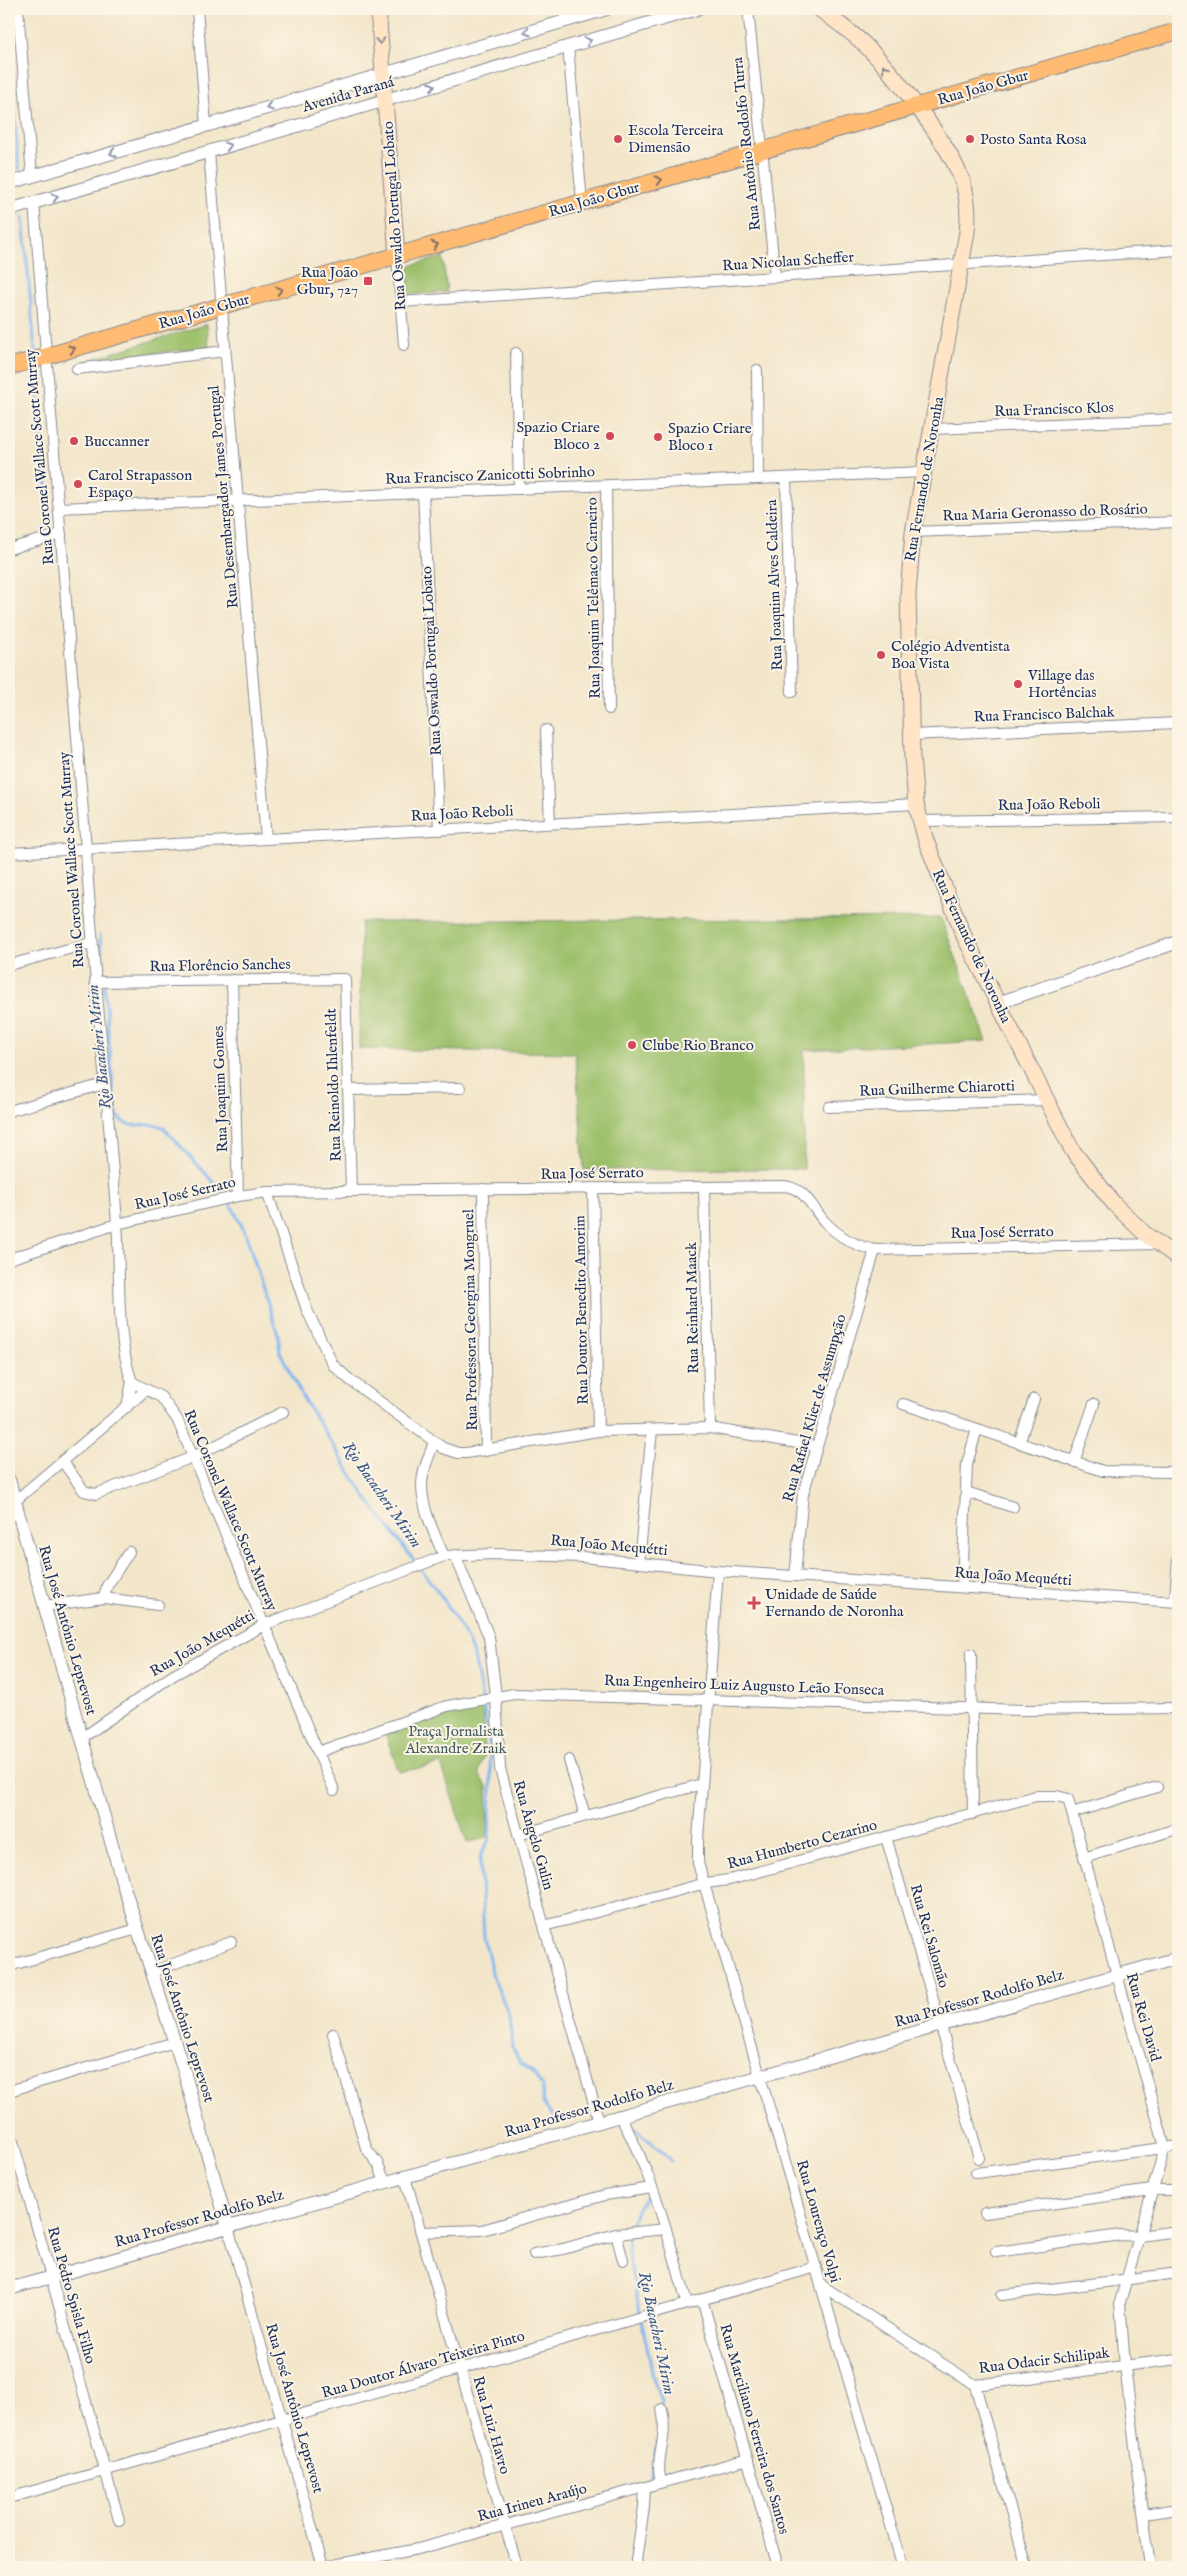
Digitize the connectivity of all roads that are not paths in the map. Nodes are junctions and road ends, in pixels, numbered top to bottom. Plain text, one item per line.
1 (18, 9) edge
2 (197, 9) edge
3 (378, 9) edge
4 (607, 9) edge
5 (697, 9) edge
6 (748, 9) edge
7 (819, 9) edge
8 (565, 15) edge
9 (1178, 31) edge
10 (568, 46) junction
11 (384, 87) junction
12 (915, 106) junction
13 (206, 126) junction
14 (762, 150) junction
15 (208, 152) junction
16 (32, 176) junction
17 (9, 183) edge
18 (582, 202) junction
19 (34, 203) junction
20 (9, 210) edge
21 (1178, 250) edge
22 (397, 256) junction
23 (962, 264) junction
24 (775, 277) junction
25 (401, 302) junction
26 (222, 306) junction
27 (404, 344) dead end
28 (225, 351) junction
29 (516, 353) dead end
30 (46, 357) junction
31 (9, 367) edge
32 (77, 369) dead end
33 (757, 370) dead end
34 (1178, 419) edge
35 (932, 429) junction
36 (924, 472) junction
37 (786, 478) junction
38 (758, 479) junction
39 (606, 486) junction
40 (520, 489) junction
41 (423, 493) junction
42 (238, 501) junction
43 (59, 508) junction
44 (1178, 522) edge
45 (913, 532) junction
46 (61, 534) junction
47 (9, 549) edge
48 (792, 692) dead end
49 (609, 709) dead end
50 (1178, 723) edge
51 (546, 730) dead end
52 (911, 734) junction
53 (916, 804) junction
54 (1178, 817) edge
55 (920, 821) junction
56 (550, 824) junction
57 (439, 830) junction
58 (266, 839) junction
59 (86, 849) junction
60 (9, 853) edge
61 (91, 942) junction
62 (1178, 942) edge
63 (9, 965) edge
64 (345, 979) joint
65 (232, 980) junction
66 (95, 982) junction
67 (998, 1003) junction
68 (104, 1084) junction
69 (460, 1088) dead end
70 (348, 1090) junction
71 (1045, 1100) junction
72 (829, 1107) dead end
73 (9, 1111) edge
74 (704, 1187) junction
75 (593, 1188) junction
76 (483, 1189) junction
77 (351, 1191) junction
78 (267, 1192) junction
79 (231, 1198) junction
80 (117, 1224) junction
81 (1159, 1244) junction
82 (875, 1250) junction
83 (1178, 1258) edge
84 (9, 1259) edge
85 (132, 1382) junction
86 (146, 1390) junction
87 (1034, 1399) dead end
88 (903, 1404) dead end
89 (1094, 1404) dead end
90 (127, 1407) junction
91 (283, 1412) dead end
92 (710, 1428) junction
93 (977, 1429) junction
94 (652, 1430) junction
95 (598, 1431) junction
96 (434, 1442) junction
97 (1019, 1443) junction
98 (815, 1446) junction
99 (486, 1451) junction
100 (193, 1456) junction
101 (63, 1462) junction
102 (1074, 1462) junction
103 (1172, 1472) dead end
104 (9, 1480) edge
105 (966, 1492) junction
106 (12, 1504) edge
107 (1013, 1507) dead end
108 (129, 1552) dead end
109 (454, 1555) junction
110 (444, 1556) junction
111 (1178, 1558) edge
112 (639, 1562) junction
113 (718, 1571) junction
114 (795, 1576) junction
115 (962, 1587) junction
116 (104, 1598) junction
117 (1177, 1602) edge
118 (158, 1605) dead end
119 (44, 1606) junction
120 (264, 1625) junction
121 (971, 1654) dead end
122 (493, 1696) junction
123 (709, 1698) junction
124 (972, 1707) junction
125 (1178, 1708) edge
126 (82, 1738) junction
127 (318, 1752) junction
128 (569, 1760) dead end
129 (702, 1784) junction
130 (1157, 1787) dead end
131 (334, 1790) dead end
132 (1068, 1799) joint
133 (1072, 1813) junction
134 (973, 1814) junction
135 (585, 1816) junction
136 (1172, 1830) dead end
137 (518, 1834) junction
138 (886, 1837) junction
139 (1084, 1858) junction
140 (706, 1883) junction
141 (544, 1926) junction
142 (137, 1929) junction
143 (231, 1942) dead end
144 (1178, 1958) edge
145 (9, 1966) edge
146 (152, 1972) junction
147 (1117, 1976) junction
148 (940, 2026) junction
149 (333, 2034) dead end
150 (175, 2042) junction
151 (761, 2076) junction
152 (9, 2091) edge
153 (620, 2116) junction
154 (599, 2122) junction
155 (9, 2127) edge
156 (1178, 2146) edge
157 (1165, 2148) junction
158 (979, 2158) dead end
159 (976, 2173) dead end
160 (405, 2177) junction
161 (385, 2182) junction
162 (652, 2188) junction
163 (1152, 2190) junction
164 (1178, 2190) edge
165 (985, 2213) dead end
166 (228, 2227) junction
167 (666, 2229) junction
168 (1178, 2231) edge
169 (421, 2232) junction
170 (616, 2234) junction
171 (1139, 2236) junction
172 (996, 2252) dead end
173 (534, 2254) dead end
174 (623, 2260) dead end
175 (816, 2267) junction
176 (1178, 2273) edge
177 (52, 2276) junction
178 (1126, 2279) junction
179 (821, 2285) junction
180 (9, 2289) edge
181 (1002, 2295) dead end
182 (702, 2298) junction
183 (687, 2303) junction
184 (1178, 2359) edge
185 (1125, 2366) junction
186 (460, 2369) junction
187 (975, 2385) junction
188 (662, 2409) dead end
189 (282, 2420) junction
190 (748, 2459) junction
191 (106, 2470) junction
192 (661, 2482) junction
193 (645, 2487) junction
194 (9, 2498) edge
195 (1178, 2509) edge
196 (1144, 2514) junction
197 (119, 2520) dead end
198 (505, 2526) junction
199 (638, 2566) dead end
200 (323, 2567) edge
201 (516, 2567) edge
202 (778, 2567) edge
203 (903, 2567) edge
204 (1027, 2567) edge
205 (1150, 2567) edge

1 - 16 street
2 - 13 street
3 -> 11 main road, Rua Oswaldo Portugal Lobato
4 - 8 street, Avenida Paraná
10 -> 5 street, Avenida Paraná
6 - 14 street, Rua Antônio Rodolfo Turra
12 -> 7 main road, Rua Fernando de Noronha
8 -> 11 street, Avenida Paraná
9 - 12 main road, Rua João Gbur
11 -> 10 street, Avenida Paraná
10 - 18 street
11 -> 13 street, Avenida Paraná
15 -> 11 street, Avenida Paraná
11 - 22 main road, Rua Oswaldo Portugal Lobato
12 - 14 main road, Rua João Gbur
12 - 23 main road, Rua Fernando de Noronha
13 -> 16 street, Avenida Paraná
18 -> 14 main road, Rua João Gbur
14 - 24 street, Rua Antônio Rodolfo Turra
19 -> 15 street, Avenida Paraná
15 - 26 street, Rua Desembargador James Portugal
16 - 17 street, Avenida Paraná
22 -> 18 main road, Rua João Gbur
19 - 20 street, Avenida Paraná
19 - 30 street, Rua Coronel Wallace Scott Murray
21 - 23 street, Rua Nicolau Scheffer
22 - 25 street, Rua Oswaldo Portugal Lobato
26 -> 22 main road, Rua João Gbur
23 - 24 street, Rua Nicolau Scheffer
23 - 35 main road, Rua Fernando de Noronha
24 - 25 street, Rua Nicolau Scheffer
25 - 27 street, Rua Oswaldo Portugal Lobato
26 - 28 street, Rua Desembargador James Portugal
30 -> 26 main road, Rua João Gbur
28 - 32 street
28 - 42 street, Rua Desembargador James Portugal
29 - 40 street
30 - 31 main road, Rua João Gbur
30 - 43 street, Rua Coronel Wallace Scott Murray
33 - 38 street
34 - 35 street, Rua Francisco Klos
35 - 36 main road, Rua Fernando de Noronha
36 - 37 street, Rua Francisco Zanicotti Sobrinho
36 - 45 main road, Rua Fernando de Noronha
37 - 38 street, Rua Francisco Zanicotti Sobrinho
37 - 48 street, Rua Joaquim Alves Caldeira
38 - 39 street, Rua Francisco Zanicotti Sobrinho
39 - 40 street, Rua Francisco Zanicotti Sobrinho
39 - 49 street, Rua Joaquim Telêmaco Carneiro
40 - 41 street, Rua Francisco Zanicotti Sobrinho
41 - 42 street, Rua Francisco Zanicotti Sobrinho
41 - 57 street, Rua Oswaldo Portugal Lobato
42 - 43 street, Rua Francisco Zanicotti Sobrinho
42 - 58 street, Rua Desembargador James Portugal
43 - 46 street, Rua Coronel Wallace Scott Murray
44 - 45 street, Rua Maria Geronasso do Rosário
45 - 52 main road, Rua Fernando de Noronha
46 - 47 street
46 - 59 street, Rua Coronel Wallace Scott Murray
50 - 52 street, Rua Francisco Balchak
51 - 56 street
52 - 53 main road, Rua Fernando de Noronha
53 - 55 main road, Rua Fernando de Noronha
53 - 56 street, Rua João Reboli
54 - 55 street, Rua João Reboli
55 - 67 main road, Rua Fernando de Noronha
56 - 57 street, Rua João Reboli
57 - 58 street, Rua João Reboli
58 - 59 street, Rua João Reboli
59 - 60 street, Rua João Reboli
59 - 61 street, Rua Coronel Wallace Scott Murray
61 - 63 street
61 - 66 street, Rua Coronel Wallace Scott Murray
62 - 67 street
64 - 65 street, Rua Florêncio Sanches
64 - 70 street, Rua Reinoldo Ihlenfeldt
65 - 66 street, Rua Florêncio Sanches
65 - 79 street, Rua Joaquim Gomes
66 - 68 street, Rua Coronel Wallace Scott Murray
67 - 71 main road, Rua Fernando de Noronha
68 - 73 street
68 - 80 street, Rua Coronel Wallace Scott Murray
69 - 70 street
70 - 77 street, Rua Reinoldo Ihlenfeldt
71 - 72 street, Rua Guilherme Chiarotti
71 - 81 main road, Rua Fernando de Noronha
74 - 75 street, Rua José Serrato
74 - 82 street, Rua José Serrato
74 - 92 street, Rua Reinhard Maack
75 - 76 street, Rua José Serrato
75 - 95 street, Rua Doutor Benedito Amorim
76 - 77 street, Rua José Serrato
76 - 99 street, Rua Professora Georgina Mongruel
77 - 78 street, Rua José Serrato
78 - 79 street, Rua José Serrato
78 - 96 street
79 - 80 street, Rua José Serrato
80 - 84 street, Rua José Serrato
80 - 85 street, Rua Coronel Wallace Scott Murray
81 - 82 street, Rua José Serrato
81 - 83 main road, Rua Fernando de Noronha
82 - 98 street, Rua Rafael Klier de Assumpção
85 - 86 street, Rua Coronel Wallace Scott Murray
85 - 90 street
86 - 90 street
86 - 100 street, Rua Coronel Wallace Scott Murray
87 - 97 street
88 - 93 street
89 - 102 street
90 - 101 street
91 - 100 street
92 - 94 street
92 - 98 street
93 - 97 street
93 - 105 street
94 - 95 street
94 - 112 street
95 - 99 street
96 - 99 street
96 - 110 street
97 - 102 street
98 - 114 street, Rua Rafael Klier de Assumpção
100 - 101 street
100 - 120 street, Rua Coronel Wallace Scott Murray
101 - 106 street
102 - 103 street
104 - 106 street, Rua José Antônio Leprevost
105 - 107 street
105 - 115 street
106 - 119 street, Rua José Antônio Leprevost
108 - 116 street
109 - 110 street, Rua João Mequétti
109 - 112 street, Rua João Mequétti
109 - 122 street, Rua Ângelo Gulin
110 - 120 street, Rua João Mequétti
111 - 117 street
112 - 113 street, Rua João Mequétti
113 - 114 street, Rua João Mequétti
113 - 123 street, Rua Lourenço Volpi
114 - 115 street, Rua João Mequétti
115 - 117 street, Rua João Mequétti
116 - 118 street
116 - 119 street
119 - 126 street, Rua José Antônio Leprevost
120 - 126 street, Rua João Mequétti
120 - 127 street, Rua Coronel Wallace Scott Murray
121 - 124 street
122 - 123 street, Rua Engenheiro Luiz Augusto Leão Fonseca
122 - 127 street, Rua Engenheiro Luiz Augusto Leão Fonseca
122 - 137 street, Rua Ângelo Gulin
123 - 124 street, Rua Engenheiro Luiz Augusto Leão Fonseca
123 - 129 street, Rua Lourenço Volpi
124 - 125 street, Rua Engenheiro Luiz Augusto Leão Fonseca
124 - 134 street
126 - 142 street, Rua José Antônio Leprevost
127 - 131 street, Rua Coronel Wallace Scott Murray
128 - 135 street
129 - 135 street
129 - 140 street, Rua Lourenço Volpi
130 - 133 street
132 - 133 street, Rua Rei David
132 - 134 street, Rua Humberto Cezarino
133 - 139 street, Rua Rei David
134 - 138 street, Rua Humberto Cezarino
135 - 137 street
136 - 139 street
137 - 141 street, Rua Ângelo Gulin
138 - 140 street, Rua Humberto Cezarino
138 - 148 street, Rua Rei Salomão
139 - 147 street, Rua Rei David
140 - 141 street, Rua Humberto Cezarino
140 - 151 street, Rua Lourenço Volpi
141 - 154 street, Rua Ângelo Gulin
142 - 145 street
142 - 146 street, Rua José Antônio Leprevost
143 - 146 street
144 - 147 street, Rua Professor Rodolfo Belz
146 - 150 street, Rua José Antônio Leprevost
147 - 148 street, Rua Professor Rodolfo Belz
147 - 157 street, Rua Rei David
148 - 151 street, Rua Professor Rodolfo Belz
148 - 158 street, Rua Rei Salomão
149 - 161 street
150 - 152 street
150 - 166 street, Rua José Antônio Leprevost
151 - 153 street, Rua Professor Rodolfo Belz
151 - 175 street, Rua Lourenço Volpi
153 - 154 street, Rua Professor Rodolfo Belz
153 - 162 street
154 - 160 street, Rua Professor Rodolfo Belz
155 - 177 street, Rua Pedro Spisla Filho
156 - 157 street
157 - 159 street
157 - 163 street
160 - 161 street, Rua Professor Rodolfo Belz
160 - 169 street, Rua Luiz Havro
161 - 166 street, Rua Professor Rodolfo Belz
162 - 167 street
162 - 169 street
163 - 164 street
163 - 165 street
163 - 171 street
166 - 177 street, Rua Professor Rodolfo Belz
166 - 189 street, Rua José Antônio Leprevost
167 - 170 street
167 - 183 street
168 - 171 street
169 - 186 street, Rua Luiz Havro
170 - 173 street
170 - 174 street
171 - 172 street
171 - 178 street
175 - 179 street, Rua Lourenço Volpi
175 - 182 street, Rua Doutor Álvaro Teixeira Pinto
176 - 178 street
177 - 180 street, Rua Professor Rodolfo Belz
177 - 191 street, Rua Pedro Spisla Filho
178 - 181 street
178 - 185 street
179 - 187 street, Rua Odacir Schilipak
179 - 203 street, Rua Lourenço Volpi
182 - 183 street, Rua Doutor Álvaro Teixeira Pinto
182 - 190 street, Rua Marciliano Ferreira dos Santos
183 - 186 street, Rua Doutor Álvaro Teixeira Pinto
184 - 185 street, Rua Odacir Schilipak
185 - 187 street, Rua Odacir Schilipak
185 - 196 street
186 - 189 street, Rua Doutor Álvaro Teixeira Pinto
186 - 198 street, Rua Luiz Havro
187 - 204 street
188 - 192 street
189 - 191 street, Rua Doutor Álvaro Teixeira Pinto
189 - 200 street, Rua José Antônio Leprevost
190 - 192 street, Rua Irineu Araújo
190 - 202 street, Rua Marciliano Ferreira dos Santos
191 - 194 street, Rua Doutor Álvaro Teixeira Pinto
191 - 197 street, Rua Pedro Spisla Filho
192 - 193 street, Rua Irineu Araújo
193 - 198 street, Rua Irineu Araújo
193 - 199 street
195 - 196 street
196 - 205 street
198 - 200 street, Rua Irineu Araújo
198 - 201 street, Rua Luiz Havro

